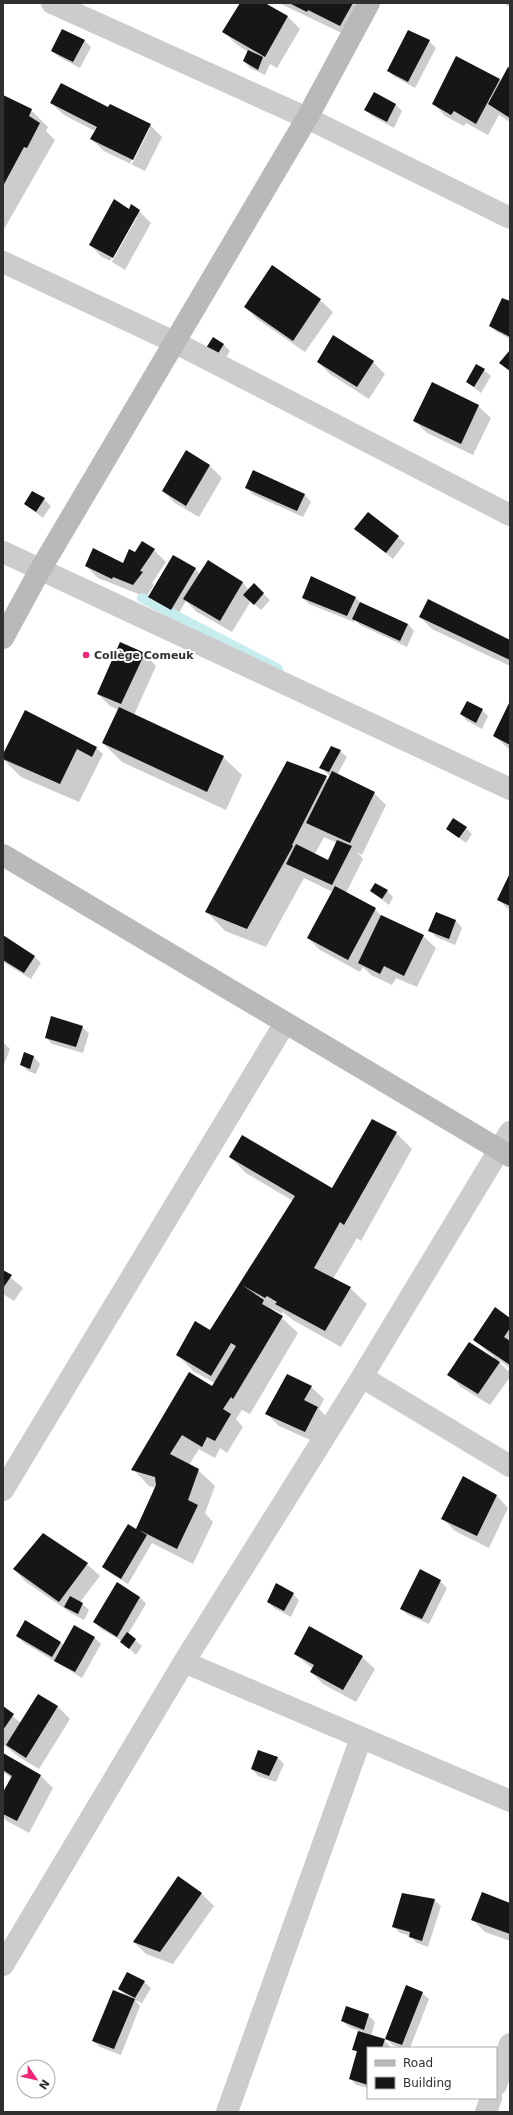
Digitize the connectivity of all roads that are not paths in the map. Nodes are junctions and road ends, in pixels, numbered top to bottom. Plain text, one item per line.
1 (52, 3) edge
2 (369, 3) edge
3 (307, 118) junction
4 (510, 218) edge
5 (3, 262) edge
6 (174, 342) junction
7 (510, 515) edge
8 (3, 552) edge
9 (40, 570) junction
10 (3, 638) edge
11 (510, 789) edge
12 (3, 855) edge
13 (285, 1023) junction
14 (507, 1146) edge
15 (362, 1377) junction
16 (510, 1466) edge
17 (3, 1490) edge
18 (184, 1662) junction
19 (361, 1738) junction
20 (510, 1802) edge
21 (3, 1965) edge
22 (510, 2044) edge
23 (497, 2082) edge
24 (491, 2099) edge
25 (227, 2112) edge
26 (486, 2112) edge

1 - 3 street
2 - 3 main road
3 - 4 street
3 - 6 main road
5 - 6 street
6 - 7 street
6 - 9 main road
8 - 9 street
9 - 10 main road
9 - 11 street
12 - 13 main road
13 - 14 main road
13 - 17 street
14 - 15 street
15 - 16 street
15 - 18 street
18 - 19 street
18 - 21 street
19 - 20 street
19 - 25 street
22 - 23 street
24 - 26 street

